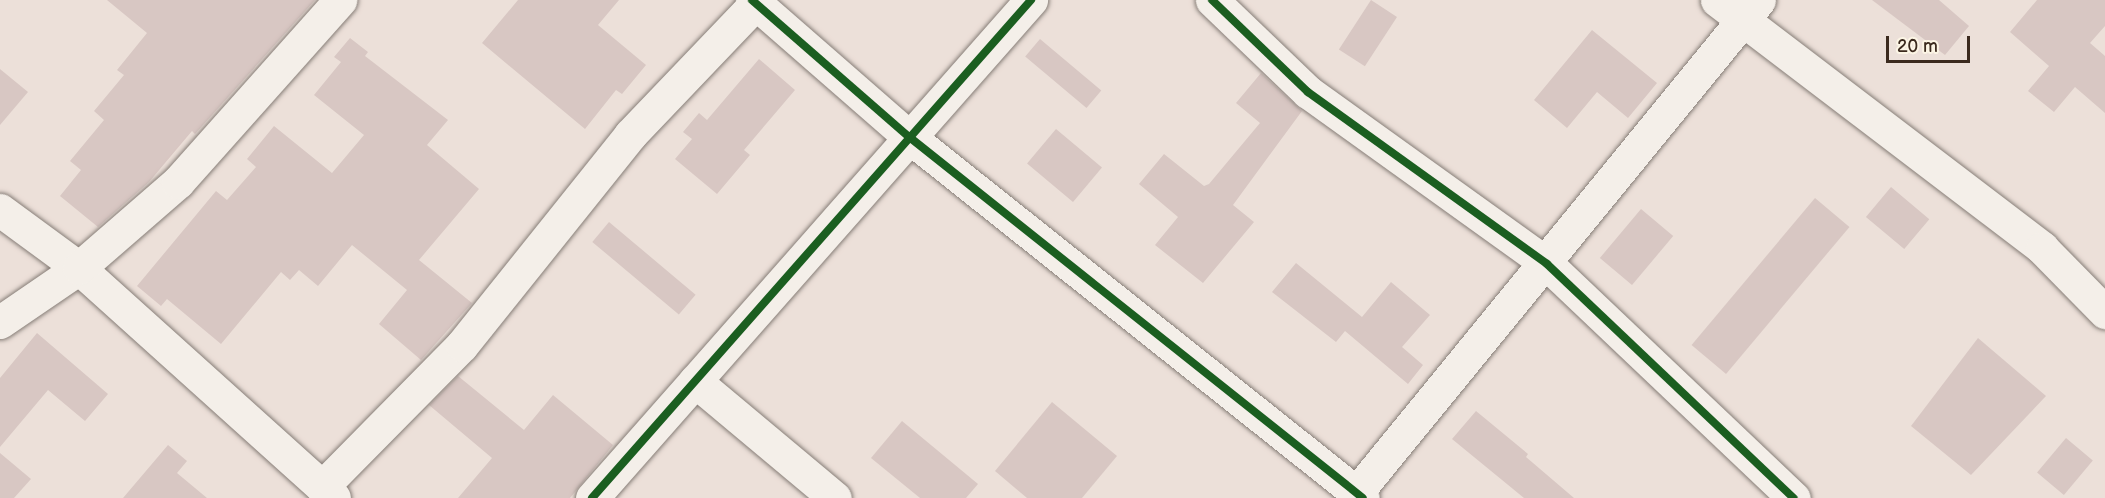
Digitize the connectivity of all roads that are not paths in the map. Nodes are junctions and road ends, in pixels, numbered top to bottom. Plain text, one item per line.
1 (340, 0) edge
2 (1031, 0) edge
3 (1212, 0) edge
4 (1717, 0) edge
5 (754, 2) edge
6 (1750, 10) edge
7 (908, 136) junction
8 (0, 210) edge
9 (1547, 264) junction
10 (80, 268) junction
11 (2105, 312) edge
12 (0, 322) edge
13 (695, 381) junction
14 (328, 493) edge
15 (1357, 496) edge
16 (592, 498) edge
17 (835, 498) edge
18 (1794, 498) edge

1 - 10 street
2 - 7 street
3 - 9 street
4 - 6 street
5 - 7 street
5 - 14 street
6 - 9 street
6 - 11 street
7 - 13 street
7 - 15 street
8 - 10 street
9 - 15 street
9 - 18 street
10 - 12 street
10 - 14 street
13 - 16 street
13 - 17 street

